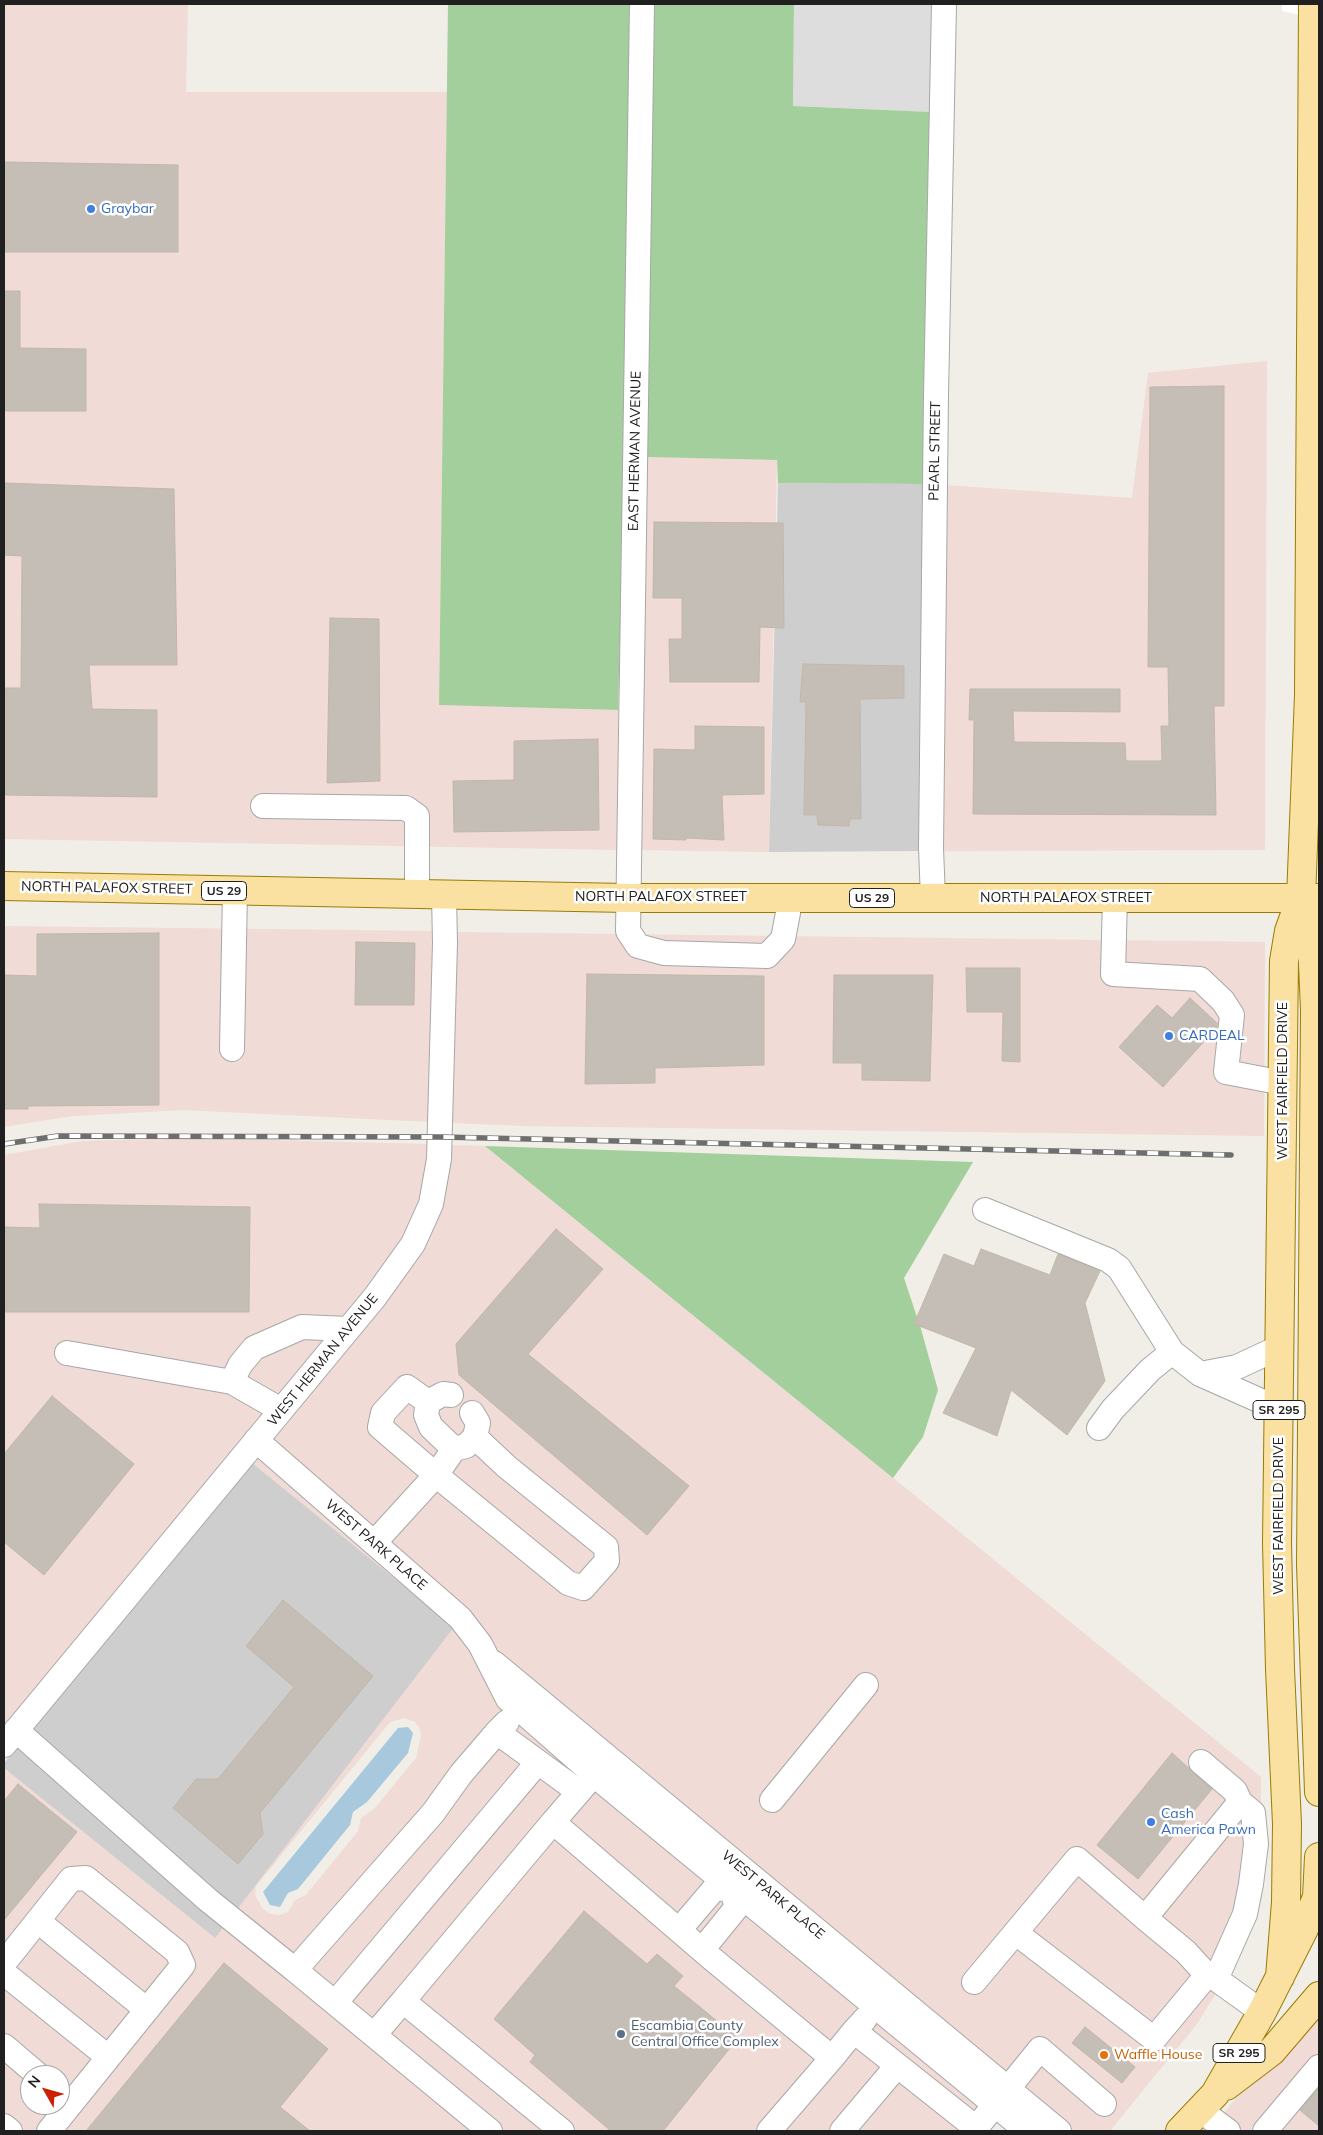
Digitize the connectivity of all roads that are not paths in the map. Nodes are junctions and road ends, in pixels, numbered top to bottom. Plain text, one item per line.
1 (642, 4) edge
2 (944, 4) edge
3 (1312, 11) edge
4 (1314, 691) edge
5 (263, 806) dead end
6 (4, 886) edge
7 (235, 891) junction
8 (417, 894) junction
9 (444, 895) junction
10 (627, 898) junction
11 (786, 898) junction
12 (933, 898) junction
13 (1115, 898) junction
14 (1310, 898) edge
15 (232, 1049) dead end
16 (1283, 1083) junction
17 (985, 1210) dead end
18 (348, 1329) junction
19 (1280, 1347) junction
20 (1172, 1352) junction
21 (67, 1353) dead end
22 (1200, 1374) junction
23 (232, 1382) junction
24 (451, 1395) dead end
25 (428, 1402) junction
26 (1279, 1409) junction
27 (281, 1410) junction
28 (472, 1413) dead end
29 (1100, 1428) dead end
30 (475, 1437) junction
31 (256, 1440) junction
32 (454, 1449) junction
33 (436, 1475) junction
34 (374, 1543) junction
35 (487, 1657) junction
36 (866, 1685) dead end
37 (519, 1708) junction
38 (497, 1732) junction
39 (10, 1738) edge
40 (538, 1762) junction
41 (1201, 1762) dead end
42 (594, 1775) junction
43 (1319, 1792) edge
44 (772, 1800) dead end
45 (1240, 1802) junction
46 (553, 1822) junction
47 (1319, 1856) edge
48 (738, 1880) junction
49 (1318, 1896) edge
50 (1145, 1918) junction
51 (38, 1921) junction
52 (1284, 1924) junction
53 (679, 1930) junction
54 (1016, 1932) junction
55 (702, 1950) junction
56 (4, 1960) edge
57 (295, 1970) junction
58 (4, 1972) edge
59 (1212, 1977) junction
60 (1280, 1977) junction
61 (974, 1982) dead end
62 (1319, 1996) edge
63 (882, 1999) junction
64 (403, 2001) junction
65 (335, 2003) junction
66 (147, 2010) junction
67 (1262, 2012) junction
68 (854, 2031) junction
69 (374, 2035) junction
70 (4, 2046) edge
71 (108, 2057) junction
72 (832, 2058) junction
73 (26, 2065) edge
74 (896, 2066) junction
75 (1319, 2066) edge
76 (70, 2094) edge
77 (1001, 2096) junction
78 (1207, 2102) junction
79 (1104, 2104) dead end
80 (57, 2115) edge
81 (4, 2126) edge
82 (547, 2127) edge
83 (974, 2130) edge
84 (10, 2131) edge
85 (49, 2131) edge
86 (490, 2131) edge
87 (770, 2131) edge
88 (842, 2131) edge
89 (1028, 2131) edge
90 (1059, 2131) edge
91 (1180, 2131) edge
92 (1228, 2131) edge
93 (1265, 2131) edge

1 - 10 street, EAST HERMAN AVENUE
2 - 12 street, PEARL STREET
3 - 4 main road, SR 295
4 - 14 main road, SR 295
5 - 8 street
6 - 7 main road, NORTH PALAFOX STREET / US 29
7 - 8 main road, NORTH PALAFOX STREET / US 29
7 - 15 street
8 - 9 main road, NORTH PALAFOX STREET / US 29
9 - 10 main road, NORTH PALAFOX STREET / US 29
9 - 18 street, WEST HERMAN AVENUE
10 - 11 main road, NORTH PALAFOX STREET / US 29
10 - 11 street, EAST HERMAN AVENUE
11 - 12 main road, NORTH PALAFOX STREET / US 29
12 - 13 main road, NORTH PALAFOX STREET / US 29
13 - 14 main road, NORTH PALAFOX STREET / US 29
13 - 16 street
14 - 16 main road, WEST FAIRFIELD DRIVE / SR 295
14 - 43 main road, SR 295
16 - 19 main road, WEST FAIRFIELD DRIVE / SR 295
17 - 20 street
18 - 23 street
18 - 27 street, WEST HERMAN AVENUE
19 - 22 street
19 - 26 main road, WEST FAIRFIELD DRIVE / SR 295
20 - 22 street
20 - 29 street
21 - 23 street
22 - 26 street
23 - 27 street
24 - 25 street
25 - 32 street
25 - 33 street
26 - 52 main road, WEST FAIRFIELD DRIVE / SR 295
27 - 31 street, WEST HERMAN AVENUE
28 - 30 street
30 - 32 street
30 - 33 street
31 - 34 street, WEST PARK PLACE
31 - 39 street, WEST HERMAN AVENUE
32 - 33 street
33 - 34 street
34 - 35 street, WEST PARK PLACE
35 - 37 street, WEST PARK PLACE
35 - 42 street, WEST PARK PLACE
36 - 44 street
37 - 38 street
37 - 42 street, WEST PARK PLACE
38 - 40 street
38 - 57 street
39 - 57 street
40 - 42 street
40 - 65 street
41 - 45 street
42 - 46 street
42 - 48 street, WEST PARK PLACE
45 - 50 street
45 - 59 street
46 - 53 street
46 - 64 street
47 - 49 main road, SR 295
48 - 53 street
48 - 55 street
48 - 63 street, WEST PARK PLACE
49 - 52 main road
49 - 60 main road, SR 295
50 - 54 street
50 - 59 street
51 - 56 street
51 - 66 street
51 - 66 street
52 - 60 main road, WEST FAIRFIELD DRIVE / SR 295
53 - 55 street
54 - 59 street
54 - 61 street
55 - 72 street
57 - 65 street
58 - 71 street
59 - 67 street
60 - 67 main road, WEST FAIRFIELD DRIVE / SR 295
62 - 78 main road
63 - 68 street
63 - 77 street, WEST PARK PLACE
64 - 69 street
64 - 82 street
65 - 69 street
66 - 71 street
67 - 78 main road, WEST FAIRFIELD DRIVE / SR 295
68 - 72 street
68 - 74 street
69 - 86 street
70 - 73 street
71 - 76 street
72 - 87 street
74 - 83 street
74 - 88 street
75 - 93 street
77 - 79 street
77 - 83 street
77 - 89 street, WEST PARK PLACE
77 - 90 street, WEST PARK PLACE
78 - 91 main road, WEST FAIRFIELD DRIVE / SR 295
78 - 92 street
80 - 85 street
81 - 84 street

